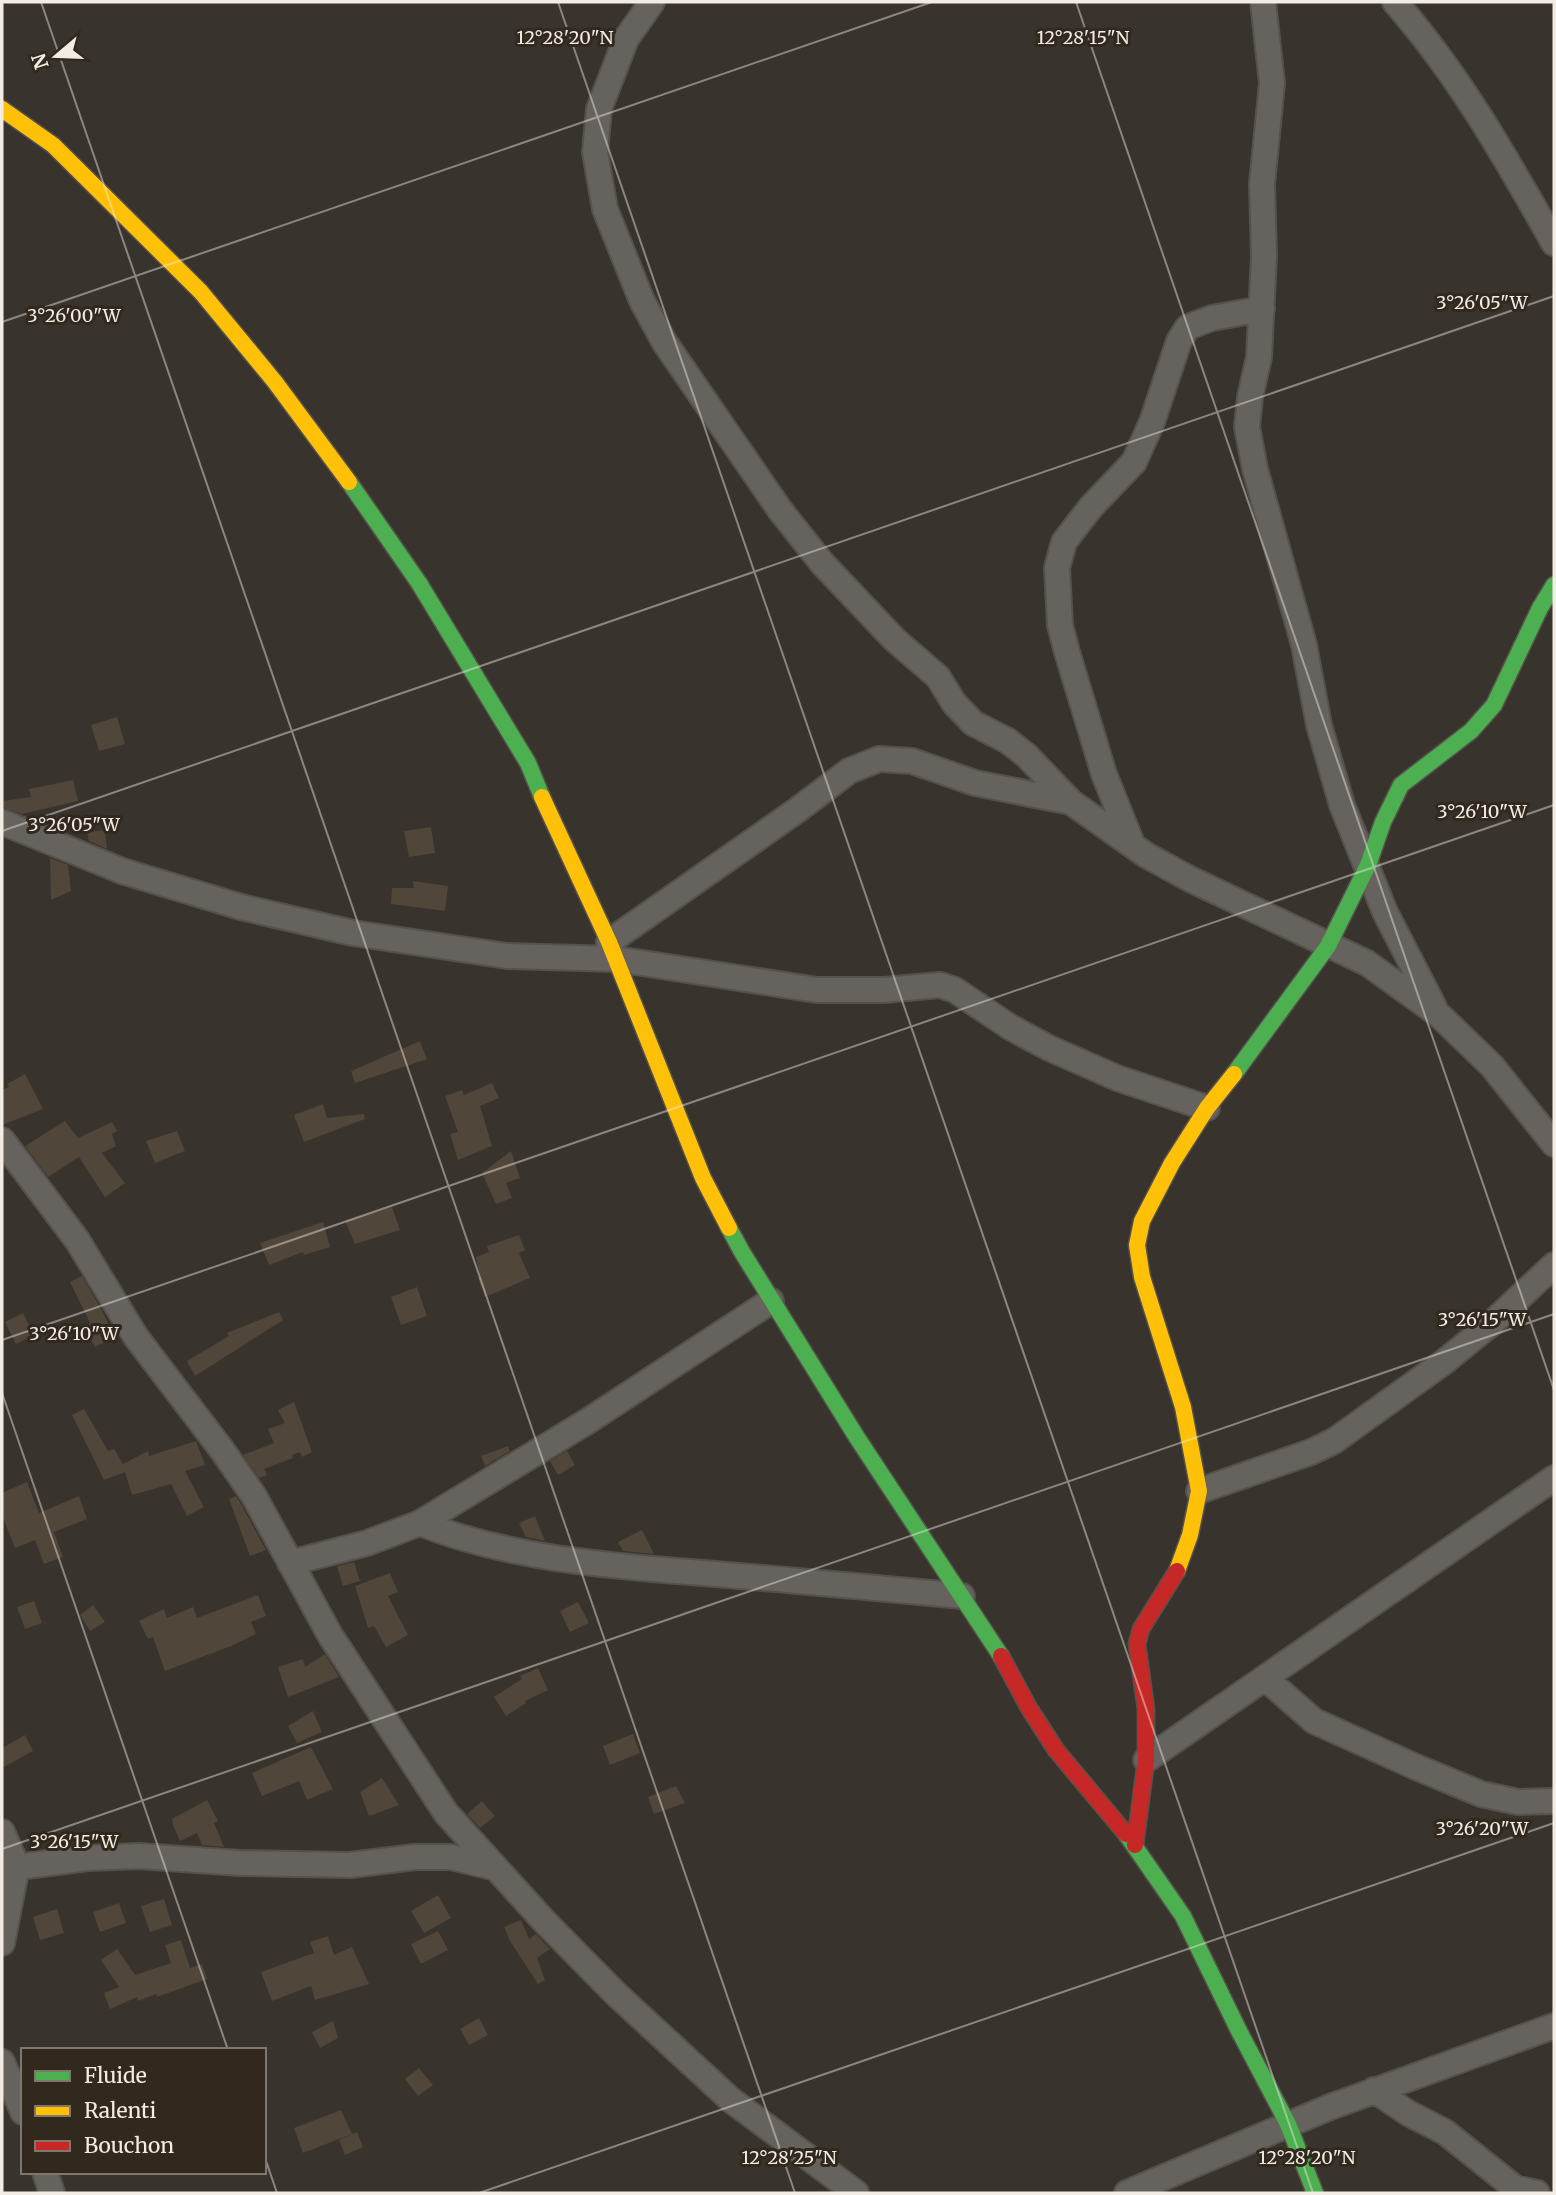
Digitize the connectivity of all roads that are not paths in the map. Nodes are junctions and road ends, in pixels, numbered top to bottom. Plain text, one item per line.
1 (652, 2) edge
2 (1263, 2) edge
3 (1395, 2) edge
4 (2, 109) edge
5 (1554, 243) edge
6 (1262, 309) junction
7 (1554, 584) edge
8 (1071, 803) junction
9 (2, 822) edge
10 (1132, 845) junction
11 (1368, 865) junction
12 (1328, 946) junction
13 (612, 951) junction
14 (1438, 1014) junction
15 (1207, 1108) junction
16 (2, 1140) edge
17 (1554, 1144) edge
18 (1554, 1265) edge
19 (771, 1301) junction
20 (1554, 1478) edge
21 (1199, 1491) junction
22 (420, 1523) junction
23 (290, 1563) junction
24 (962, 1596) junction
25 (1265, 1678) junction
26 (1146, 1760) junction
27 (1554, 1801) edge
28 (2, 1832) edge
29 (1135, 1845) junction
30 (10, 1868) edge
31 (496, 1868) junction
32 (2, 1943) edge
33 (1554, 2026) edge
34 (2, 2062) edge
35 (1374, 2090) junction
36 (21, 2107) edge
37 (1288, 2124) junction
38 (46, 2174) edge
39 (52, 2193) edge
40 (856, 2193) edge
41 (1127, 2193) edge
42 (1315, 2193) edge
43 (1537, 2193) edge

1 - 8 street
2 - 6 street
3 - 5 street
4 - 13 street
6 - 10 street
6 - 11 street
7 - 11 street
8 - 10 street
8 - 13 street
9 - 13 street
10 - 12 street
11 - 12 street
11 - 14 street
12 - 14 street
12 - 15 street
13 - 15 street
13 - 19 street
14 - 17 street
15 - 21 street
16 - 23 street
18 - 21 street
19 - 22 street
19 - 24 street
20 - 25 street
21 - 26 street
22 - 23 street
22 - 24 street
23 - 31 street
24 - 29 street
25 - 26 street
25 - 27 street
26 - 29 street
28 - 30 street
29 - 37 street
30 - 31 street
30 - 32 street
31 - 40 street
33 - 35 street
34 - 36 street
35 - 37 street
35 - 43 street
37 - 41 street
37 - 42 street
38 - 39 street

